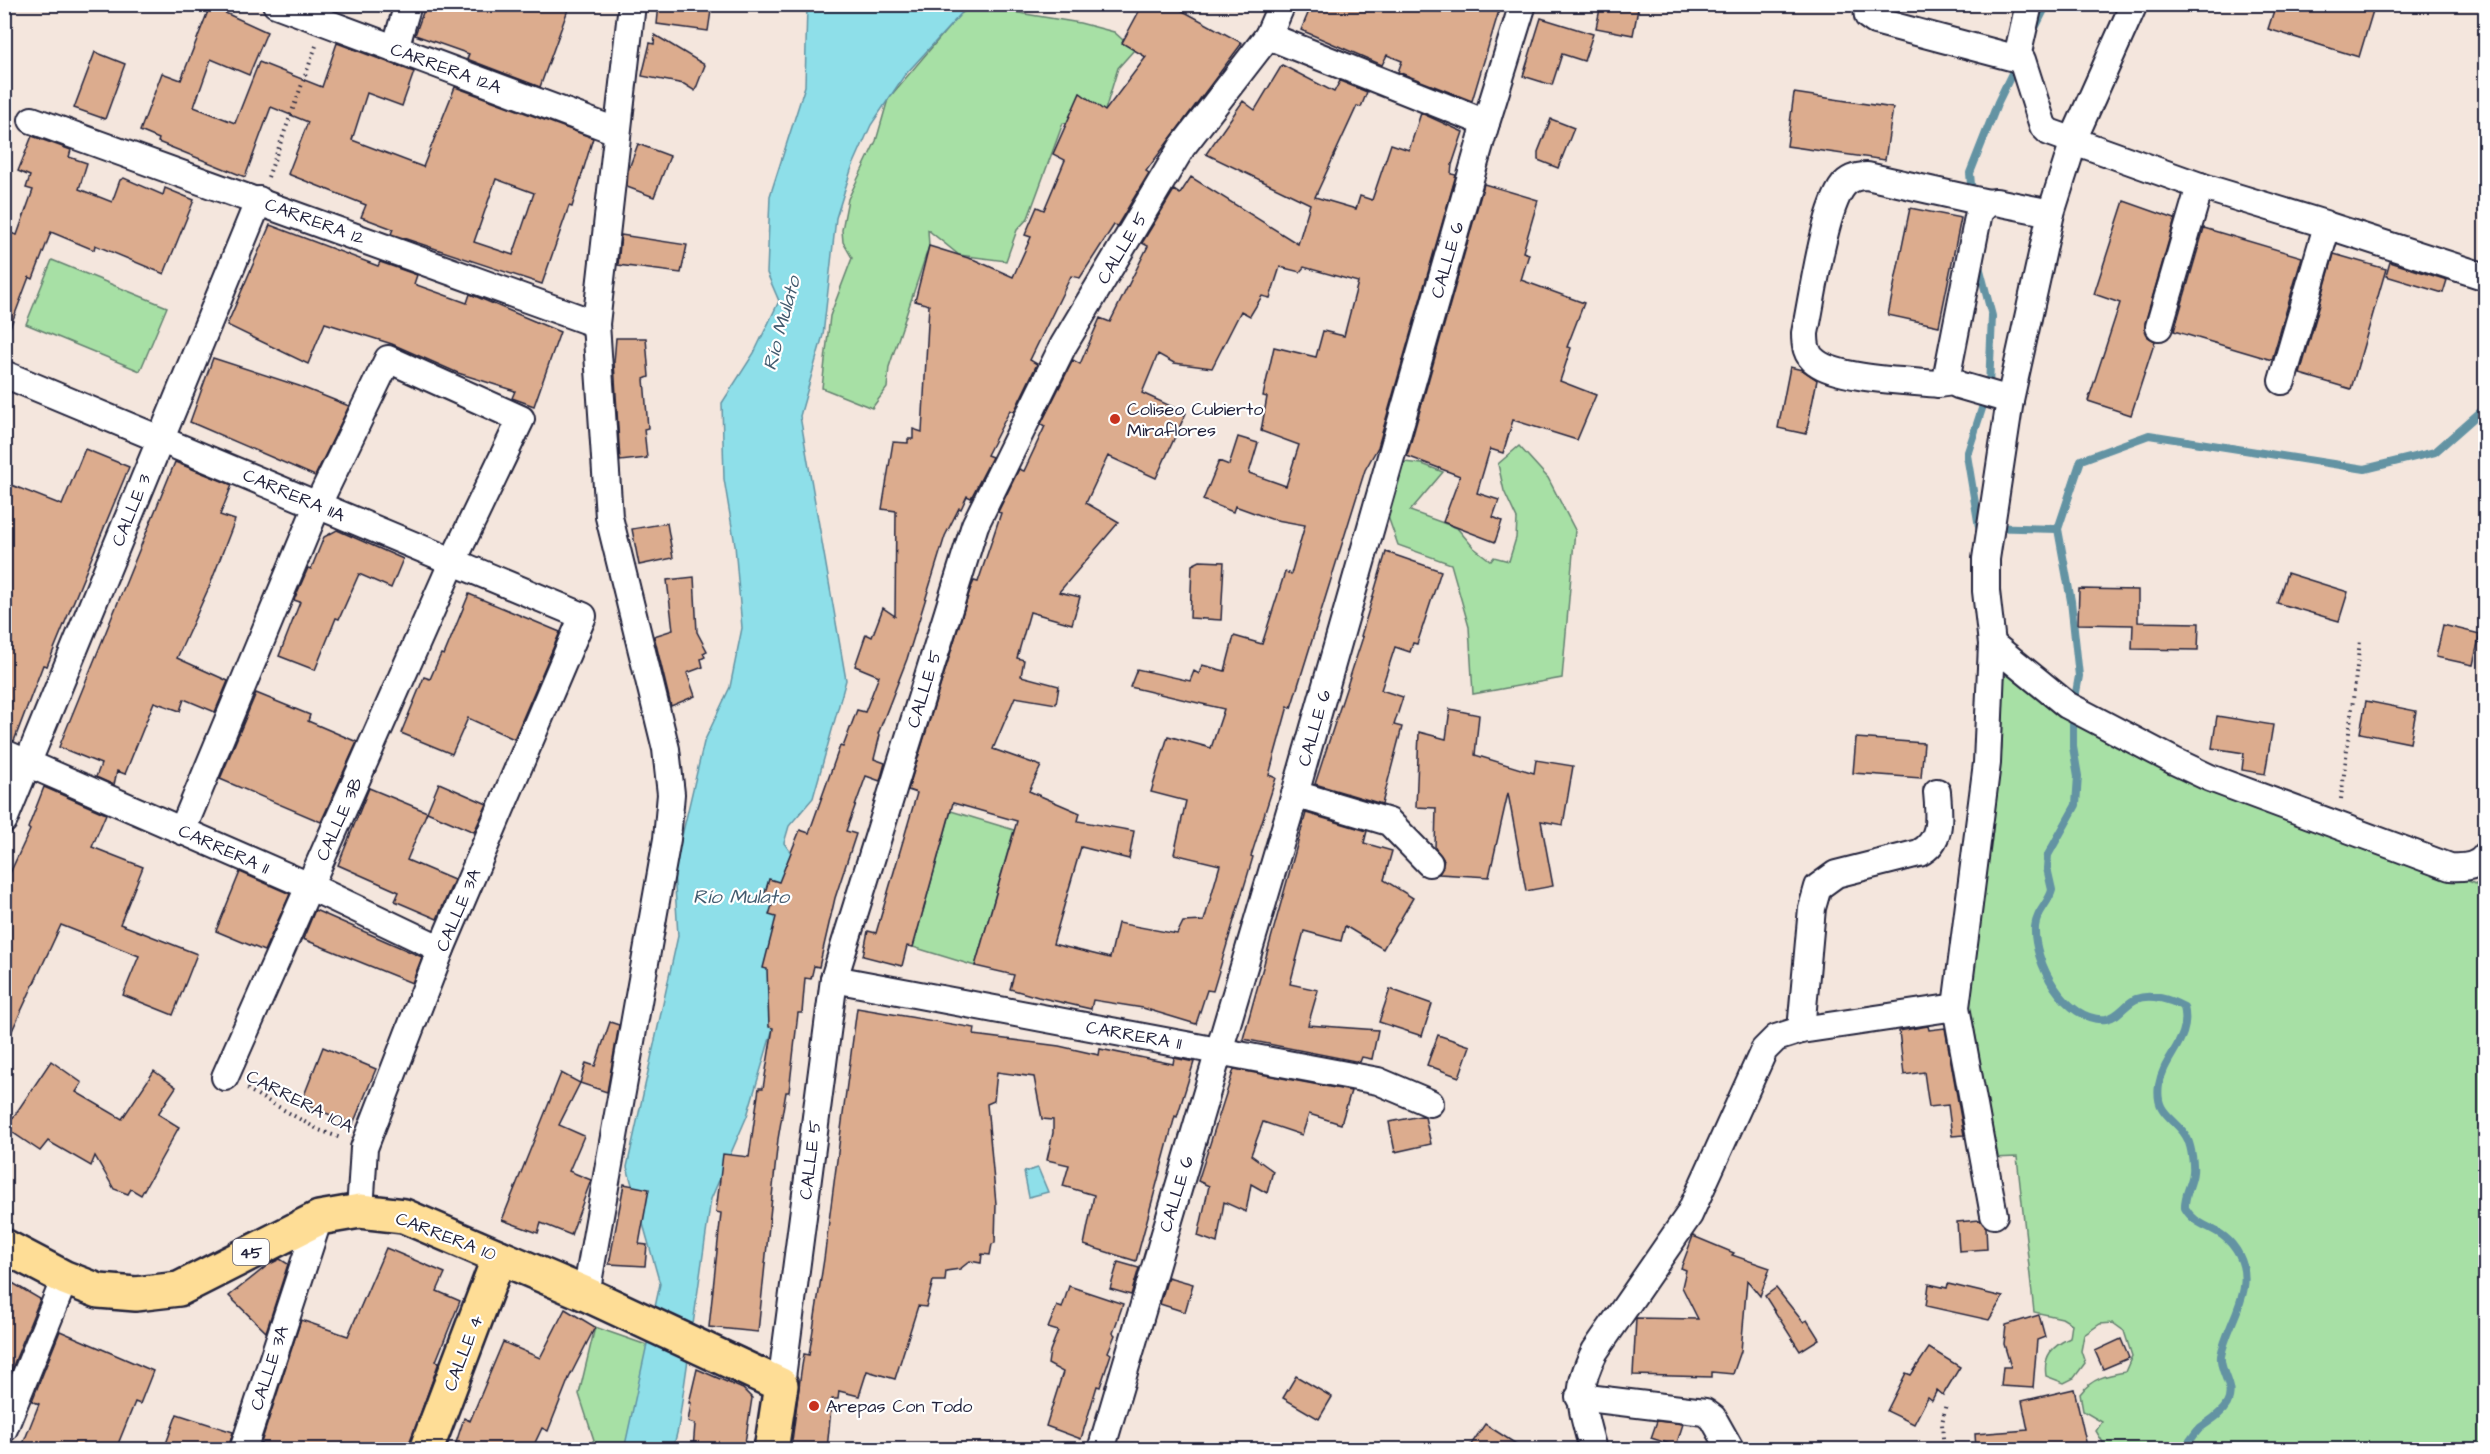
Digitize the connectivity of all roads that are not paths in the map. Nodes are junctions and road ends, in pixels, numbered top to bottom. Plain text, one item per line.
1 (276, 4) edge
2 (408, 4) edge
3 (632, 4) edge
4 (1282, 4) edge
5 (1523, 4) edge
6 (1866, 4) edge
7 (2029, 4) edge
8 (2134, 4) edge
9 (1268, 36) junction
10 (395, 49) junction
11 (2017, 57) junction
12 (32, 120) dead end
13 (1486, 123) junction
14 (616, 131) junction
15 (2074, 142) junction
16 (2200, 186) junction
17 (259, 200) junction
18 (1988, 203) junction
19 (2051, 213) junction
20 (2326, 225) junction
21 (2486, 276) edge
22 (596, 324) junction
23 (2159, 327) dead end
24 (4, 374) edge
25 (2282, 381) dead end
26 (1953, 382) junction
27 (2010, 400) junction
28 (160, 438) junction
29 (316, 506) junction
30 (453, 561) junction
31 (583, 615) joint
32 (1992, 644) junction
33 (16, 757) edge
34 (1937, 792) dead end
35 (1295, 794) junction
36 (4, 820) edge
37 (182, 831) junction
38 (2486, 855) edge
39 (1429, 863) dead end
40 (309, 886) junction
41 (441, 949) junction
42 (834, 979) junction
43 (1956, 1007) junction
44 (1801, 1030) junction
45 (1219, 1051) junction
46 (225, 1077) road end
47 (1430, 1103) dead end
48 (360, 1211) junction
49 (1994, 1215) dead end
50 (319, 1218) junction
51 (4, 1246) edge
52 (499, 1257) junction
53 (65, 1278) junction
54 (586, 1294) junction
55 (781, 1385) junction
56 (1579, 1397) junction
57 (4, 1429) edge
58 (243, 1449) edge
59 (426, 1449) edge
60 (771, 1449) edge
61 (1101, 1449) edge
62 (1593, 1449) edge
63 (1731, 1449) edge

1 - 10 street, CARRERA 12A
2 - 10 street
3 - 14 street
4 - 9 street, CALLE 5
5 - 13 street, CALLE 6
6 - 11 street
7 - 11 street
8 - 15 street
9 - 13 street
9 - 42 street, CALLE 5
10 - 14 street, CARRERA 12A
11 - 15 street
12 - 17 street, CARRERA 12
13 - 35 street, CALLE 6
14 - 22 street
15 - 16 street
15 - 19 street
16 - 20 street
16 - 23 street
17 - 22 street, CARRERA 12
17 - 28 street, CALLE 3
18 - 19 street
18 - 26 street
18 - 26 street
19 - 27 street
20 - 21 street
20 - 25 street
22 - 54 street
24 - 28 street, CARRERA 11A
26 - 27 street
27 - 32 street
28 - 29 street, CARRERA 11A
28 - 33 street, CALLE 3
29 - 30 street, CARRERA 11A
29 - 30 street, CALLE 3B
29 - 37 street
30 - 31 street, CARRERA 11A
30 - 40 street, CALLE 3B
31 - 41 street, CALLE 3A
32 - 38 street
32 - 43 street
33 - 36 street, CALLE 3
33 - 37 street, CARRERA 11
34 - 44 street
35 - 39 street
35 - 45 street, CALLE 6
37 - 40 street, CARRERA 11
40 - 41 street, CARRERA 11
40 - 46 street, CALLE 3B
41 - 48 street, CALLE 3A
42 - 45 street, CARRERA 11
42 - 55 street, CALLE 5
43 - 44 street
43 - 49 street
44 - 56 street
45 - 47 street, CARRERA 11
45 - 61 street, CALLE 6
48 - 50 main road, CARRERA 10 / 45
48 - 52 main road, CARRERA 10 / 45
50 - 53 main road, CARRERA 10 / 45
50 - 58 street, CALLE 3A
51 - 53 main road, CARRERA 10 / 45
52 - 54 main road, CARRERA 10
52 - 59 main road, CALLE 4
53 - 57 street
54 - 55 main road, CARRERA 10
55 - 60 main road, CALLE 5
56 - 62 street
56 - 63 street

